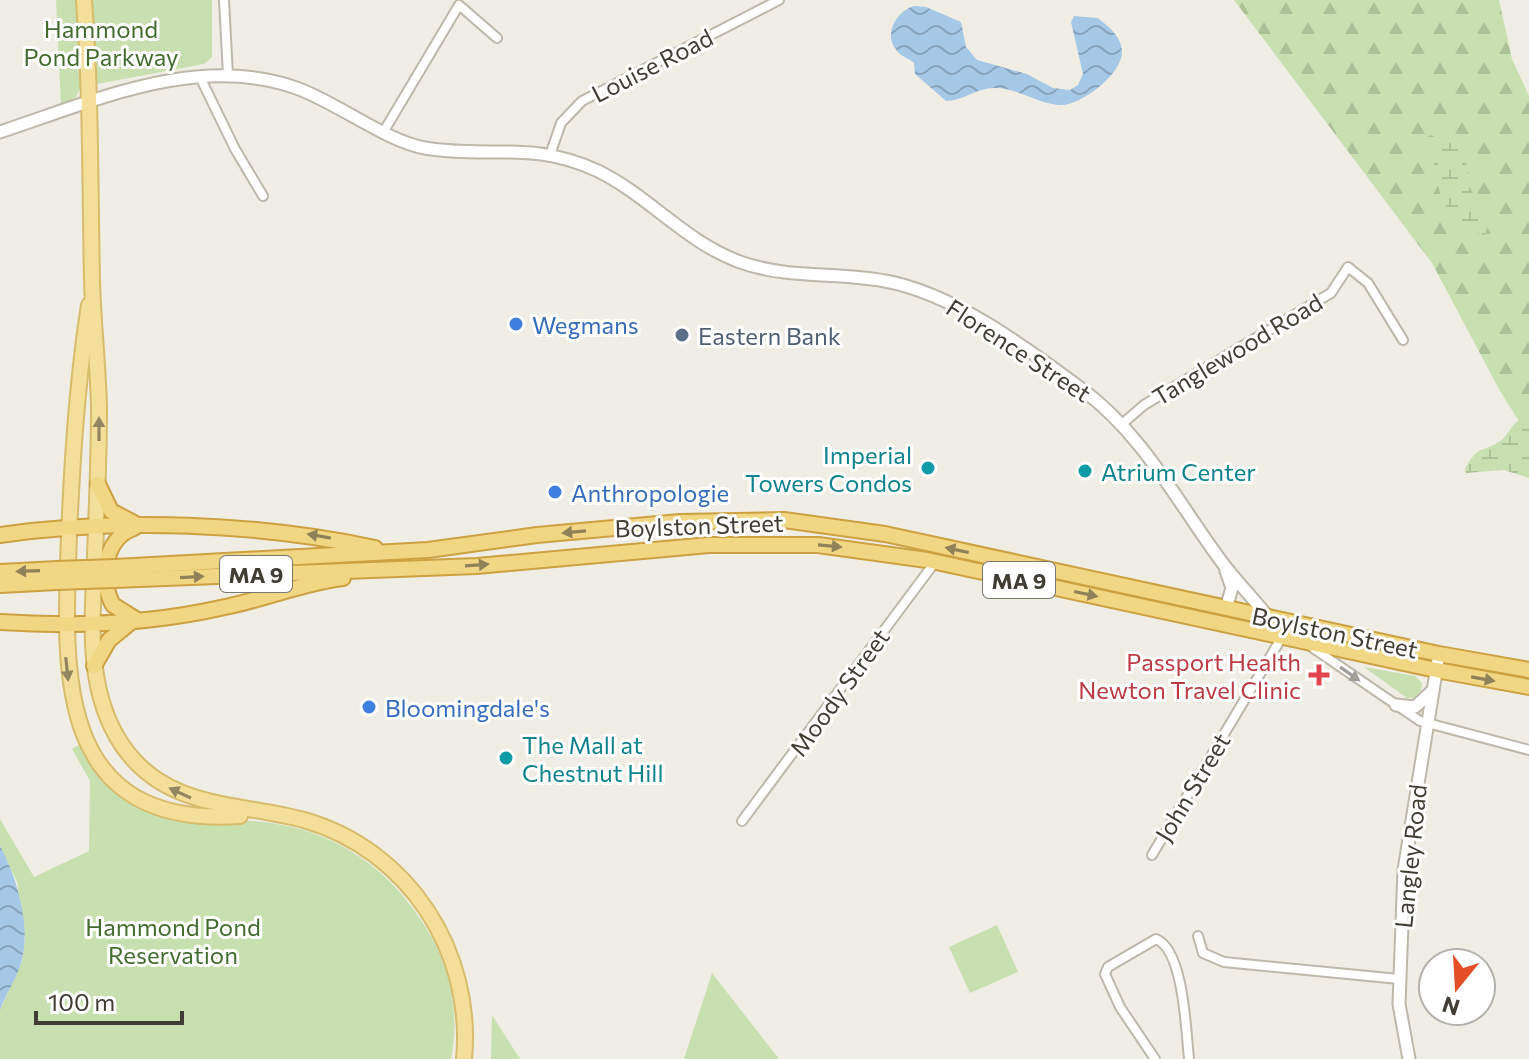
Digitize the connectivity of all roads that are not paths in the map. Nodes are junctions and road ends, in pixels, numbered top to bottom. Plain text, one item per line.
1 (84, 0) edge
2 (224, 0) edge
3 (779, 0) edge
4 (497, 38) dead end
5 (228, 75) junction
6 (200, 77) junction
7 (90, 102) junction
8 (0, 132) edge
9 (386, 133) junction
10 (550, 155) junction
11 (263, 196) dead end
12 (92, 285) junction
13 (1403, 340) dead end
14 (1122, 424) junction
15 (98, 484) junction
16 (96, 526) junction
17 (146, 526) junction
18 (69, 527) junction
19 (0, 535) edge
20 (395, 552) junction
21 (935, 562) junction
22 (1223, 563) junction
23 (399, 569) junction
24 (0, 572) edge
25 (114, 573) junction
26 (57, 576) junction
27 (0, 585) edge
28 (1226, 608) junction
29 (1268, 617) junction
30 (135, 621) junction
31 (0, 622) edge
32 (65, 625) junction
33 (93, 625) junction
34 (1282, 637) junction
35 (1305, 642) junction
36 (1439, 654) junction
37 (94, 666) junction
38 (1529, 670) edge
39 (1435, 677) junction
40 (1529, 687) edge
41 (1396, 705) junction
42 (1428, 724) junction
43 (1529, 750) edge
44 (272, 814) junction
45 (742, 821) dead end
46 (1152, 855) dead end
47 (1198, 936) dead end
48 (1399, 979) junction
49 (464, 1059) edge
50 (1155, 1059) edge
51 (1189, 1059) edge
52 (1409, 1059) edge

1 - 7 main road
2 - 5 street
3 - 10 street, Louise Road
4 - 9 street
5 - 6 street, Florence Street
5 - 9 street, Florence Street
6 - 7 street, Florence Street
6 - 11 street
7 - 8 street, Florence Street
7 - 12 main road
9 - 10 street, Florence Street
10 - 14 street, Florence Street
15 -> 12 main road
12 - 18 main road
13 - 14 street, Tanglewood Road
14 - 22 street, Florence Street
15 - 16 main road
15 - 17 highway
16 - 17 highway
16 - 18 highway
16 - 33 main road
20 -> 17 highway
17 - 30 highway
18 - 19 highway
18 - 32 main road
20 - 25 highway, Boylston Street / MA 9
28 -> 20 highway, Boylston Street / MA 9
23 -> 21 highway, Boylston Street / MA 9
21 -> 34 highway, Boylston Street / MA 9
21 - 45 street, Moody Street
22 - 28 street, Florence Street
22 - 29 street, Florence Street
25 -> 23 highway, Boylston Street / MA 9
23 - 30 highway
26 -> 24 highway, Boylston Street / MA 9
25 - 26 highway, Boylston Street / MA 9, bridge
26 - 27 highway, Boylston Street / MA 9
28 - 29 highway, Boylston Street / MA 9
29 - 36 highway, Boylston Street / MA 9
30 - 33 highway
30 - 37 highway
31 - 32 highway
32 - 33 highway
32 -> 44 main road
33 - 37 main road
34 - 35 highway, Boylston Street / MA 9
34 - 46 street, John Street
35 - 39 highway, Boylston Street / MA 9
35 -> 41 street
36 - 38 highway, Boylston Street / MA 9
36 - 39 street, Langley Road
44 -> 37 main road
39 -> 40 highway, Boylston Street / MA 9
39 - 41 street
39 - 42 street, Langley Road
41 - 42 street
42 - 43 street
42 - 48 street, Langley Road
44 - 49 main road
47 - 48 street
48 - 52 street, Langley Road
50 - 51 street

